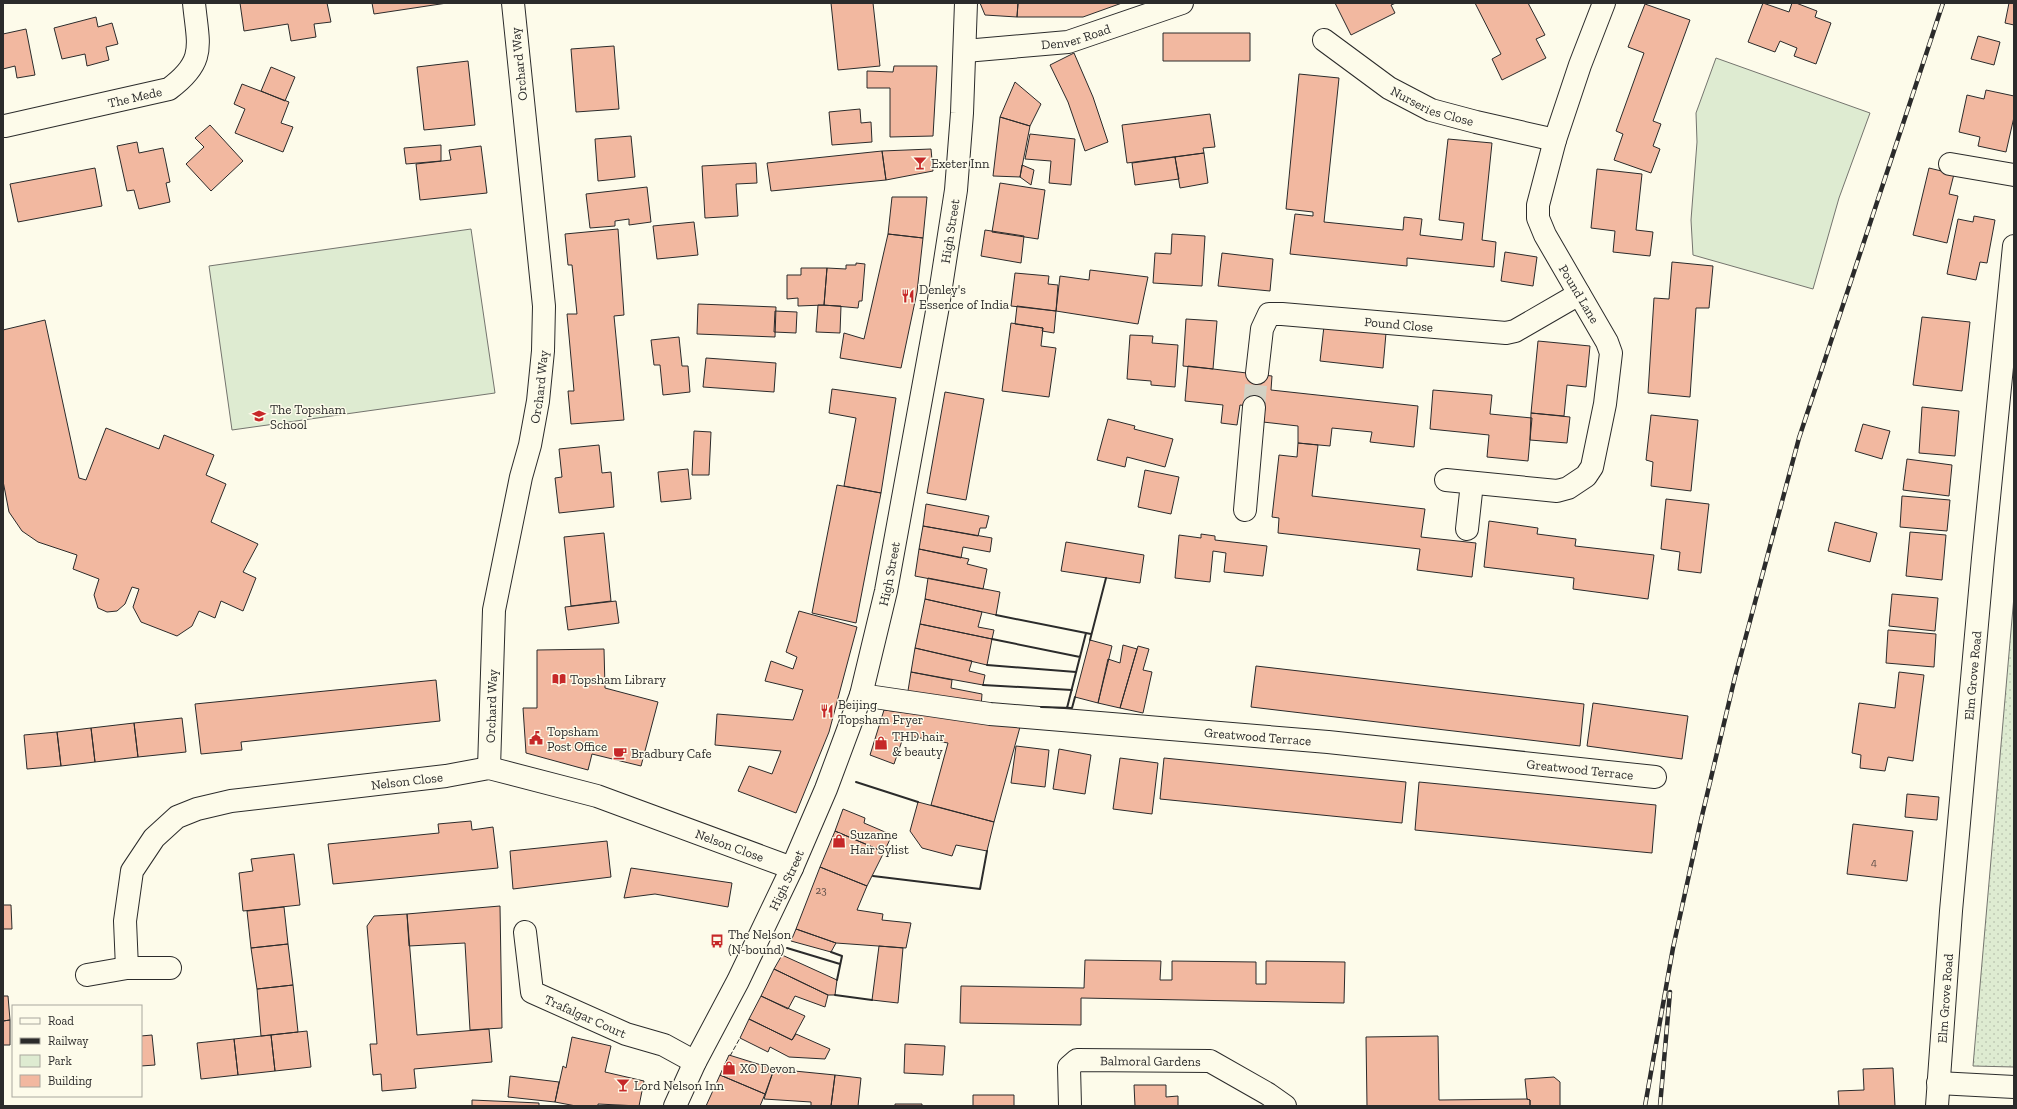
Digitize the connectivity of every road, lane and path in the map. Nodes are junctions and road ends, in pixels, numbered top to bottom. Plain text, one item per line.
1 (194, 3) edge
2 (513, 3) edge
3 (966, 3) edge
4 (1182, 3) edge
5 (1604, 3) edge
6 (1324, 40) dead end
7 (965, 51) junction
8 (4, 126) dead end
9 (1555, 140) junction
10 (1950, 164) dead end
11 (2014, 175) edge
12 (2014, 246) edge
13 (2012, 285) edge
14 (1579, 294) junction
15 (1257, 373) tunnel mouth
16 (1254, 407) tunnel mouth
17 (1446, 480) dead end
18 (1472, 483) junction
19 (1245, 510) dead end
20 (1467, 529) dead end
21 (861, 695) junction
22 (489, 768) junction
23 (1655, 777) dead end
24 (792, 868) junction
25 (525, 932) dead end
26 (127, 968) junction
27 (170, 968) dead end
28 (87, 975) dead end
29 (695, 1062) junction
30 (1938, 1082) junction
31 (2014, 1087) edge
32 (675, 1106) edge
33 (1070, 1106) edge
34 (1285, 1106) edge
35 (1937, 1106) edge

1 - 8 street, The Mede
2 - 22 street, Orchard Way
3 - 7 street, High Street
4 - 7 street, Denver Road
5 - 9 street, Pound Lane
6 - 9 street, Nurseries Close
7 - 21 street, High Street
9 - 14 street, Pound Lane
10 - 11 street
12 - 13 street, Elm Grove Road
13 - 30 street, Elm Grove Road
14 - 15 street, Pound Close
14 - 18 street, Pound Lane
16 - 19 street
17 - 18 street, Pound Lane
18 - 20 street
21 - 23 street, Greatwood Terrace
21 - 24 street, High Street
22 - 24 street, Nelson Close
22 - 26 street, Nelson Close
24 - 29 street, High Street
25 - 29 street, Trafalgar Court
26 - 27 street
26 - 28 street
29 - 32 street, High Street
30 - 31 street
30 - 35 street, Elm Grove Road
33 - 34 street, Balmoral Gardens

